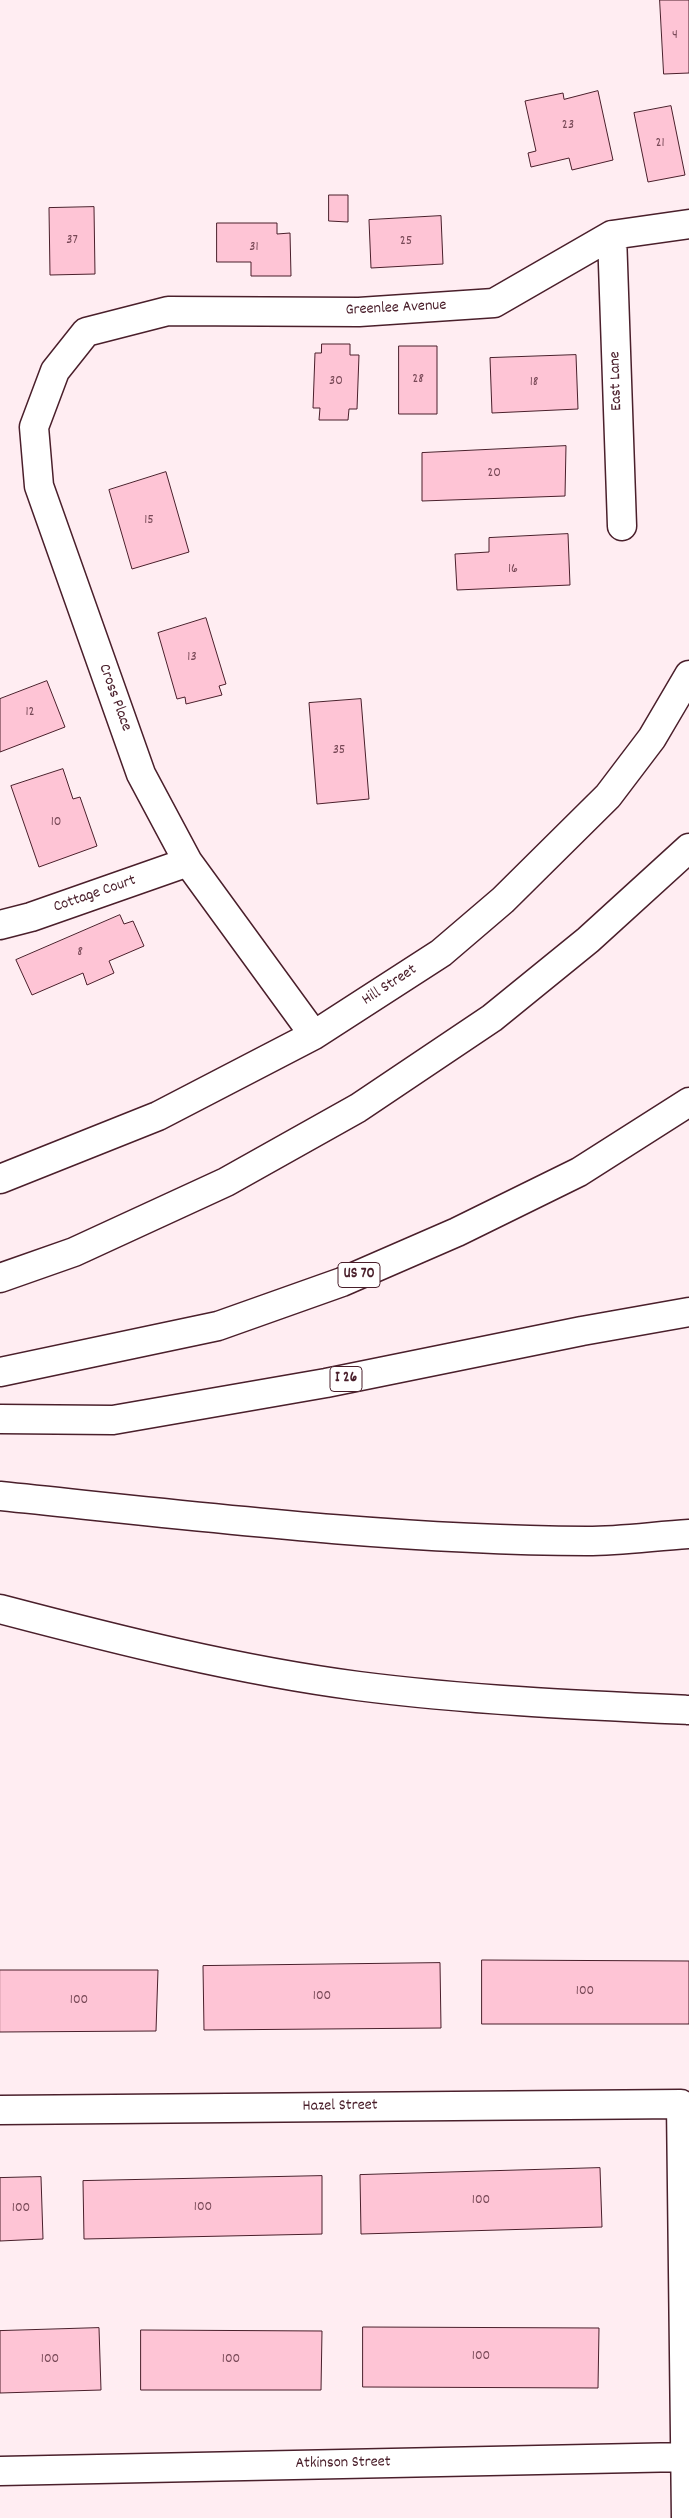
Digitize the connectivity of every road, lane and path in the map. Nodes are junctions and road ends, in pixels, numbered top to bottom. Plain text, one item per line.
1 (689, 224) edge
2 (612, 235) junction
3 (86, 332) joint
4 (622, 526) dead end
5 (689, 675) edge
6 (689, 848) edge
7 (188, 862) junction
8 (0, 925) edge
9 (314, 1035) junction
10 (689, 1102) edge
11 (0, 1179) edge
12 (0, 1278) edge
13 (689, 1312) edge
14 (0, 1372) edge
15 (0, 1419) edge
16 (0, 1496) edge
17 (689, 1534) edge
18 (0, 1608) edge
19 (689, 1710) edge
20 (0, 2110) edge
21 (685, 2457) junction
22 (0, 2470) edge
23 (686, 2518) edge

1 - 2 main road, Greenlee Avenue
2 - 3 main road, Greenlee Avenue
2 - 4 main road, East Lane
3 - 7 main road, Cross Place
5 - 9 main road, Hill Street
6 - 12 main road
7 - 8 main road, Cottage Court
7 - 9 main road, Cross Place
9 - 11 main road, Hill Street
10 - 14 main road, US 70
13 - 15 main road, I 26
16 - 17 main road
18 - 19 main road
20 - 21 main road, Hazel Street
21 - 22 main road, Atkinson Street
21 - 23 main road

